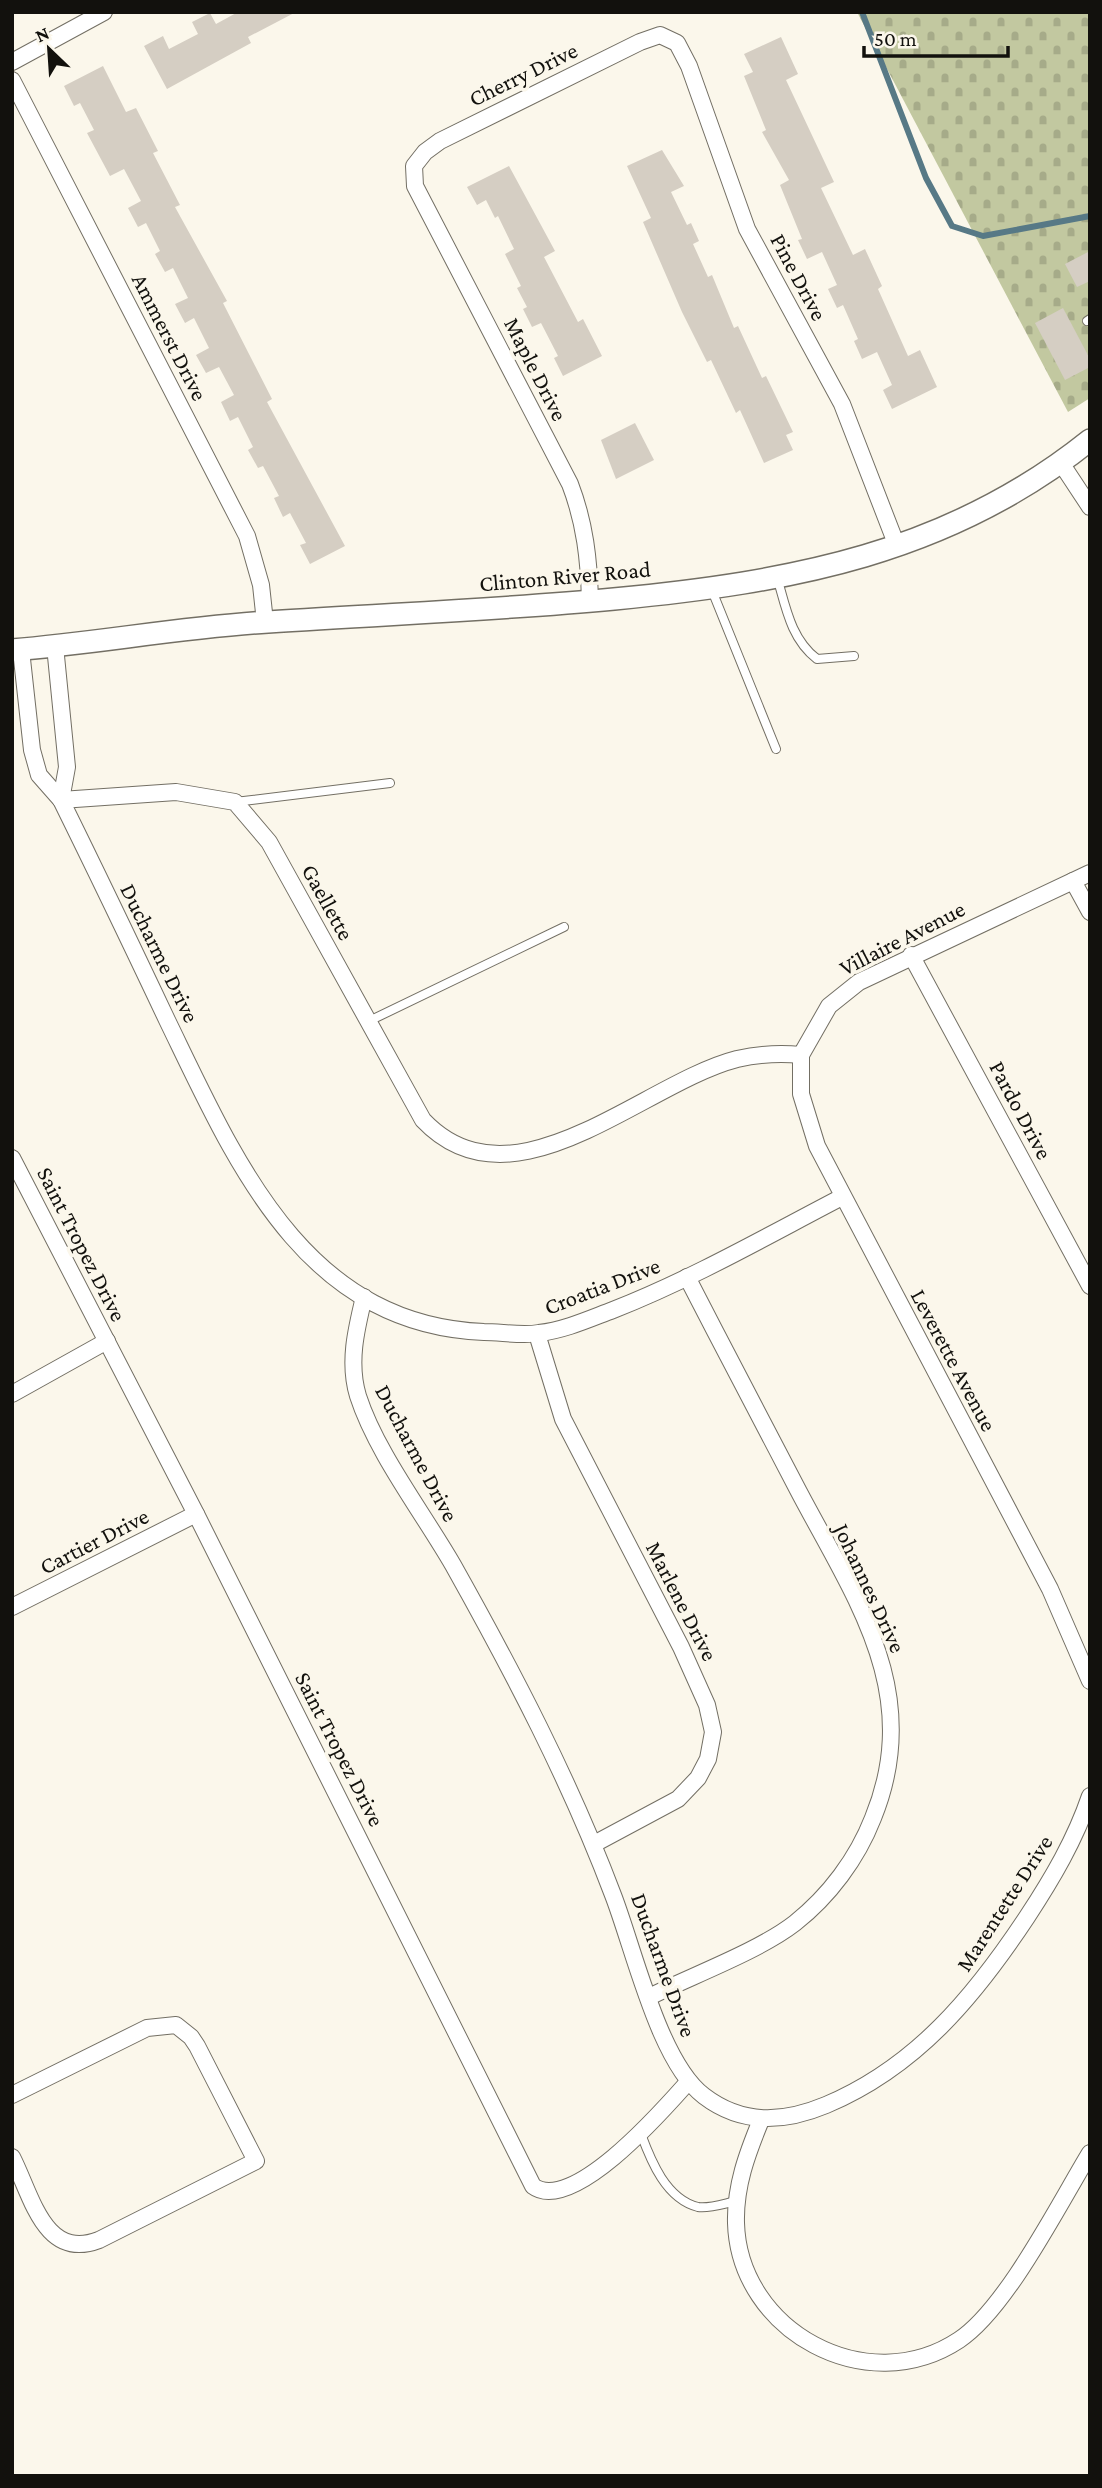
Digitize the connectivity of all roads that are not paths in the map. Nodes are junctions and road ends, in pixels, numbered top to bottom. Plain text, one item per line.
1 (104, 12) edge
2 (660, 35) joint
3 (12, 62) edge
4 (12, 80) edge
5 (414, 166) joint
6 (1090, 440) edge
7 (1061, 463) junction
8 (1090, 507) edge
9 (897, 546) junction
10 (777, 578) junction
11 (711, 589) junction
12 (590, 601) junction
13 (265, 622) junction
14 (55, 646) junction
15 (17, 650) edge
16 (854, 656) dead end
17 (776, 749) dead end
18 (390, 783) dead end
19 (61, 800) junction
20 (235, 802) junction
21 (1090, 873) edge
22 (1073, 881) junction
23 (1090, 912) edge
24 (564, 927) dead end
25 (911, 955) junction
26 (367, 1022) junction
27 (801, 1055) junction
28 (14, 1167) edge
29 (842, 1197) junction
30 (687, 1277) junction
31 (1090, 1286) edge
32 (364, 1297) junction
33 (537, 1334) junction
34 (107, 1341) junction
35 (12, 1394) edge
36 (196, 1514) junction
37 (12, 1607) edge
38 (1090, 1681) edge
39 (1090, 1796) edge
40 (594, 1843) junction
41 (649, 1997) junction
42 (688, 2082) junction
43 (12, 2095) edge
44 (761, 2120) junction
45 (641, 2134) junction
46 (1090, 2153) edge
47 (12, 2157) edge
48 (737, 2201) junction

1 - 3 street
2 - 5 street, Cherry Drive
2 - 9 street, Pine Drive
4 - 13 street, Ammerst Drive
5 - 12 street, Maple Drive
6 - 7 street, Clinton River Road
7 - 8 street
7 - 9 street, Clinton River Road
9 - 10 street, Clinton River Road
10 - 11 street, Clinton River Road
10 - 16 lane
11 - 12 street, Clinton River Road
11 - 17 lane
12 - 13 street, Clinton River Road
13 - 14 street, Clinton River Road
14 - 15 street, Clinton River Road
14 - 19 street
15 - 19 street, Ducharme Drive
18 - 20 lane
19 - 20 street
19 - 32 street, Ducharme Drive
20 - 26 street, Gaellette
21 - 22 street, Villaire Avenue
22 - 23 street
22 - 25 street, Villaire Avenue
24 - 26 lane
25 - 27 street, Villaire Avenue
25 - 31 street, Pardo Drive
26 - 27 street, Gaellette
27 - 29 street, Leverette Avenue
28 - 34 street, Saint Tropez Drive
29 - 30 street, Croatia Drive
29 - 38 street, Leverette Avenue
30 - 33 street, Croatia Drive
30 - 41 street, Johannes Drive
32 - 33 street, Croatia Drive
32 - 40 street, Ducharme Drive
33 - 40 street, Marlene Drive
34 - 35 street
34 - 36 street, Saint Tropez Drive
36 - 37 street, Cartier Drive
36 - 45 street, Saint Tropez Drive
39 - 44 street, Marentette Drive
40 - 41 street, Ducharme Drive
41 - 42 street, Ducharme Drive
42 - 44 street, Ducharme Drive
42 - 45 street, Saint Tropez Drive
43 - 47 street
44 - 48 street
45 - 48 lane
46 - 48 street

